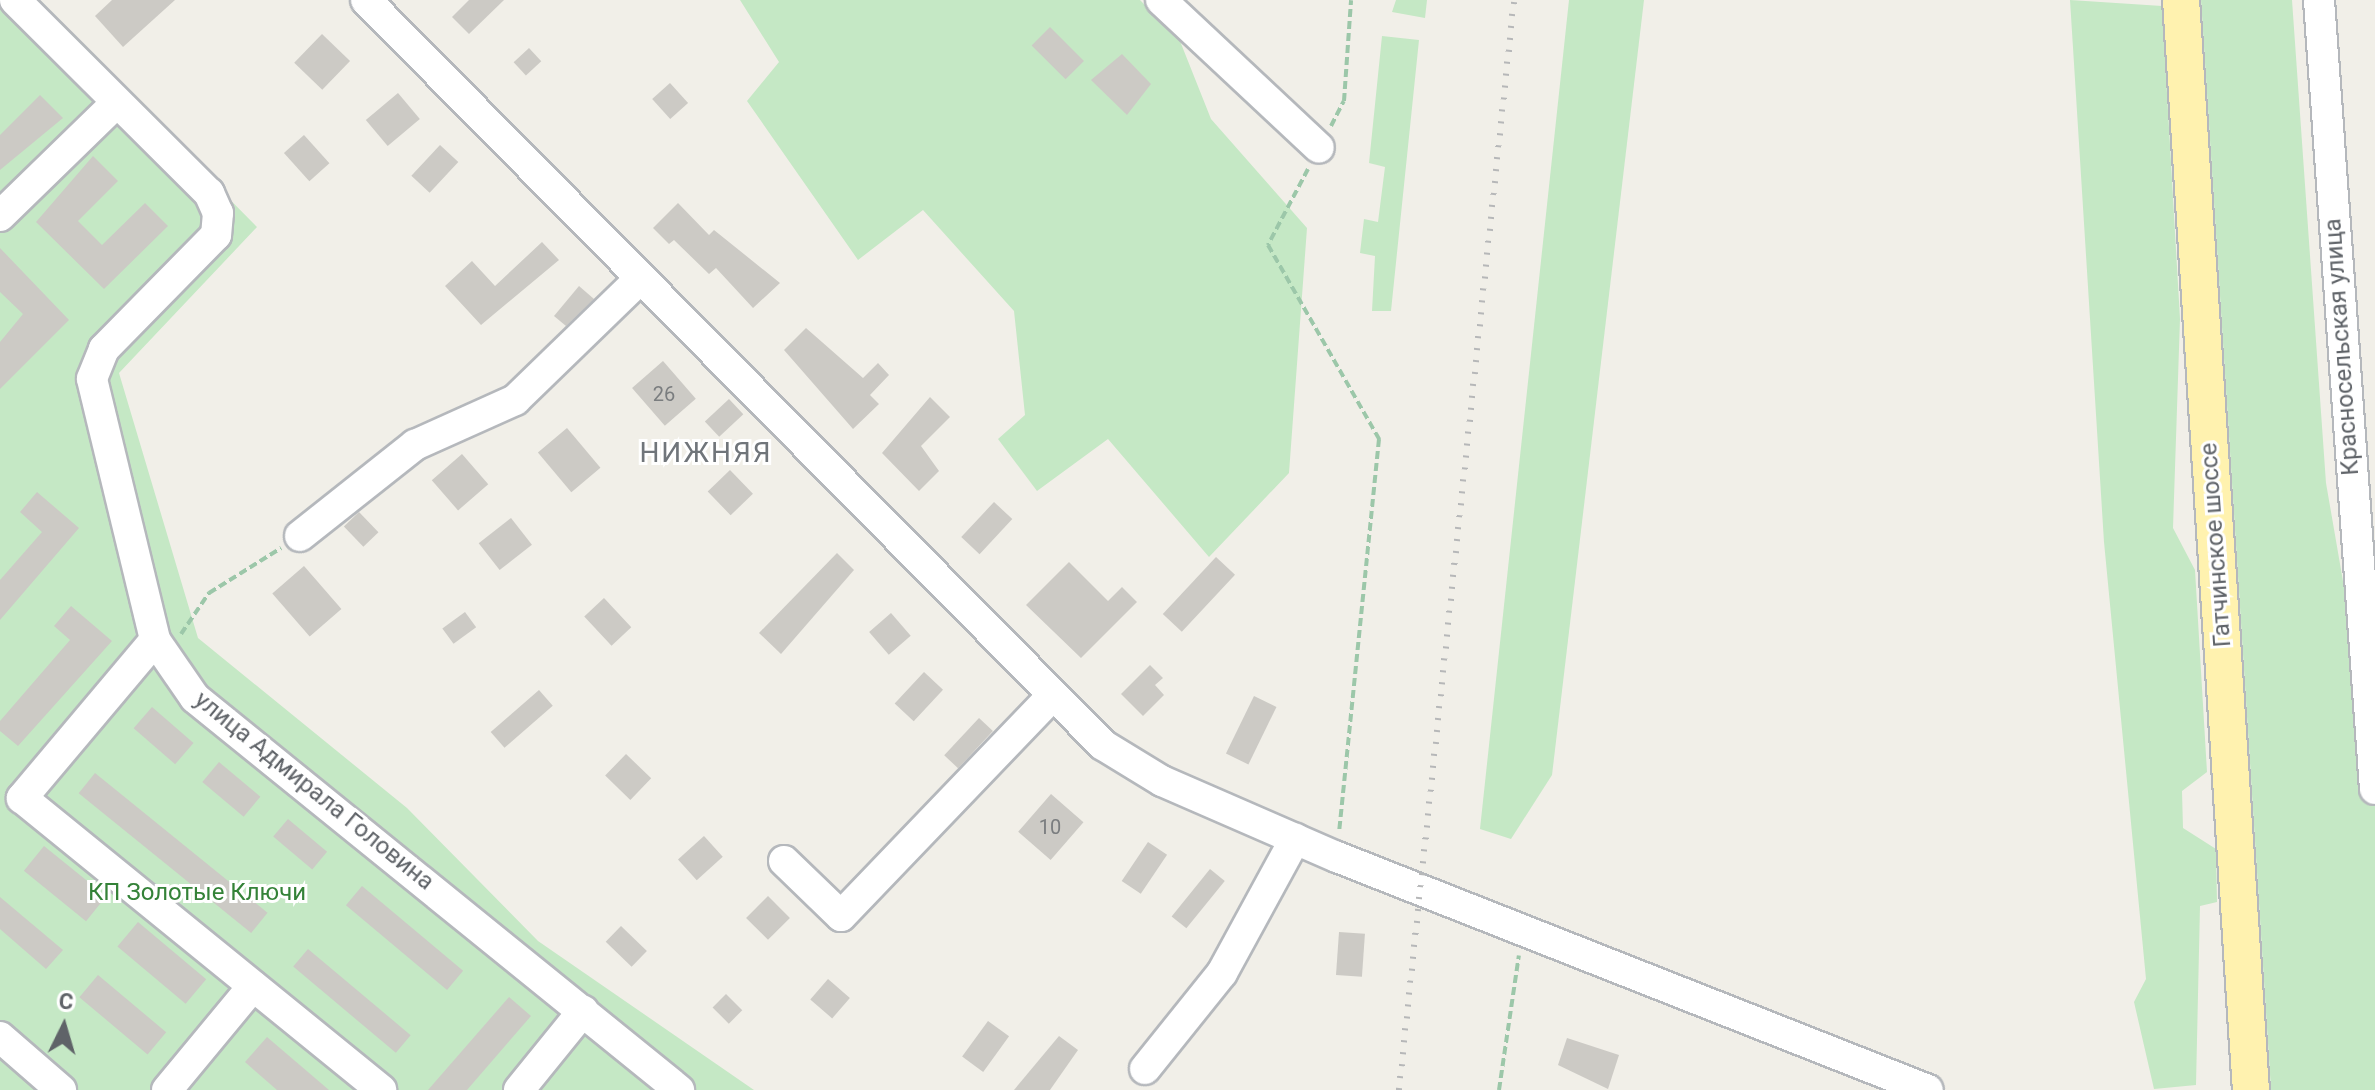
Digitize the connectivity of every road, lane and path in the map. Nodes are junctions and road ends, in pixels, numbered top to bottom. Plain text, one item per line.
1 (15, 0) edge
2 (366, 0) edge
3 (1161, 0) edge
4 (1351, 0) edge
5 (2181, 0) edge
6 (2319, 0) edge
7 (116, 103) junction
8 (1319, 148) junction
9 (0, 216) edge
10 (641, 278) junction
11 (300, 536) joint
12 (158, 645) junction
13 (1050, 698) junction
14 (2375, 789) edge
15 (1339, 815) dead end
16 (1295, 839) junction
17 (784, 861) dead end
18 (1523, 925) junction
19 (253, 986) junction
20 (583, 1011) junction
21 (0, 1037) edge
22 (1145, 1069) dead end
23 (61, 1090) edge
24 (167, 1090) edge
25 (381, 1090) edge
26 (519, 1090) edge
27 (679, 1090) edge
28 (1499, 1090) edge
29 (1928, 1090) edge
30 (2251, 1090) edge

1 - 7 street, улица Адмирала Головина
2 - 10 street
3 - 8 street
4 - 8 path
5 - 30 main road, Гатчинское шоссе
6 - 14 street, Красносельская улица
7 - 9 street
7 - 12 street, улица Адмирала Головина
8 - 15 path
10 - 11 street
10 - 13 street
11 - 12 path
12 - 19 street
12 - 20 street, улица Адмирала Головина
13 - 16 street
13 - 17 street
16 - 18 street
16 - 22 street
18 - 28 path
18 - 29 street
19 - 24 street
19 - 25 street
20 - 26 street
20 - 27 street, улица Адмирала Головина
21 - 23 street

